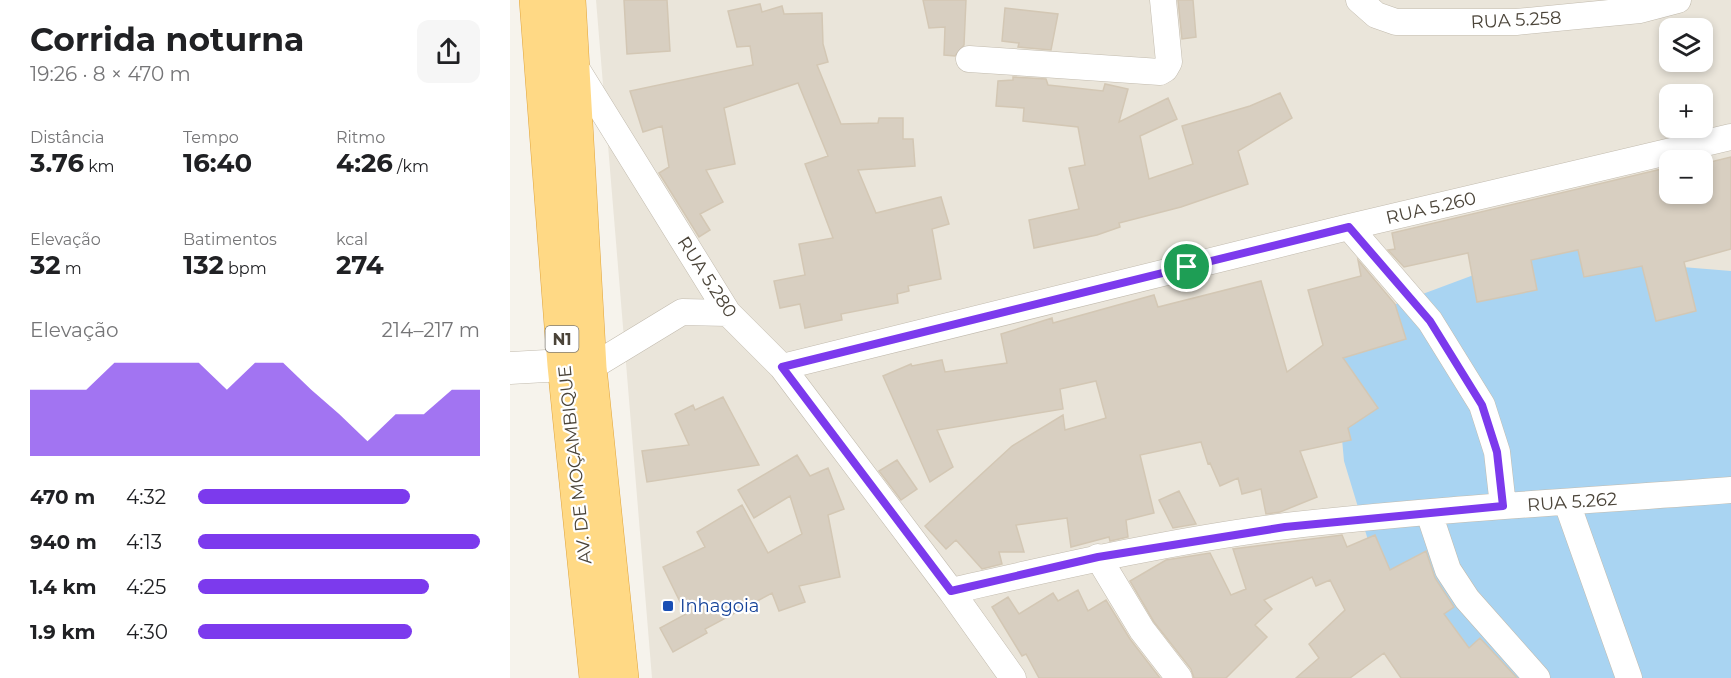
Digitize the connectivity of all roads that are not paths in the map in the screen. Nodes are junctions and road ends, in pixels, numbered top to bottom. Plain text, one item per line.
1 (536, 0) edge
2 (569, 0) edge
3 (1163, 0) edge
4 (1359, 0) edge
5 (1678, 0) edge
6 (969, 59) dead end
7 (573, 63) junction
8 (1731, 137) edge
9 (1349, 227) junction
10 (728, 313) junction
11 (577, 366) junction
12 (782, 367) junction
13 (510, 368) edge
14 (1731, 490) edge
15 (1567, 502) junction
16 (1503, 506) junction
17 (1429, 513) junction
18 (1098, 557) junction
19 (951, 591) junction
20 (596, 678) edge
21 (622, 678) edge
22 (1013, 678) edge
23 (1179, 678) edge
24 (1537, 678) edge
25 (1629, 678) edge

1 - 11 highway, AV. DE MOÇAMBIQUE / N1
2 - 7 highway, AV. DE MOÇAMBIQUE / N1
3 - 6 street
4 - 5 street, RUA 5.258
7 - 10 street, RUA 5.280
7 - 11 highway, AV. DE MOÇAMBIQUE / N1
8 - 9 street, RUA 5.260
9 - 12 street, RUA 5.260
9 - 16 street
10 - 11 street
10 - 12 street, RUA 5.280
11 - 13 street
11 - 20 highway, AV. DE MOÇAMBIQUE / N1
11 - 21 highway, AV. DE MOÇAMBIQUE / N1
12 - 19 street, RUA 5.280
14 - 15 street, RUA 5.262
15 - 16 street, RUA 5.262
15 - 25 street
16 - 17 street, RUA 5.262
17 - 18 street, RUA 5.262
17 - 24 street
18 - 19 street, RUA 5.262
18 - 23 street
19 - 22 street, RUA 5.280

